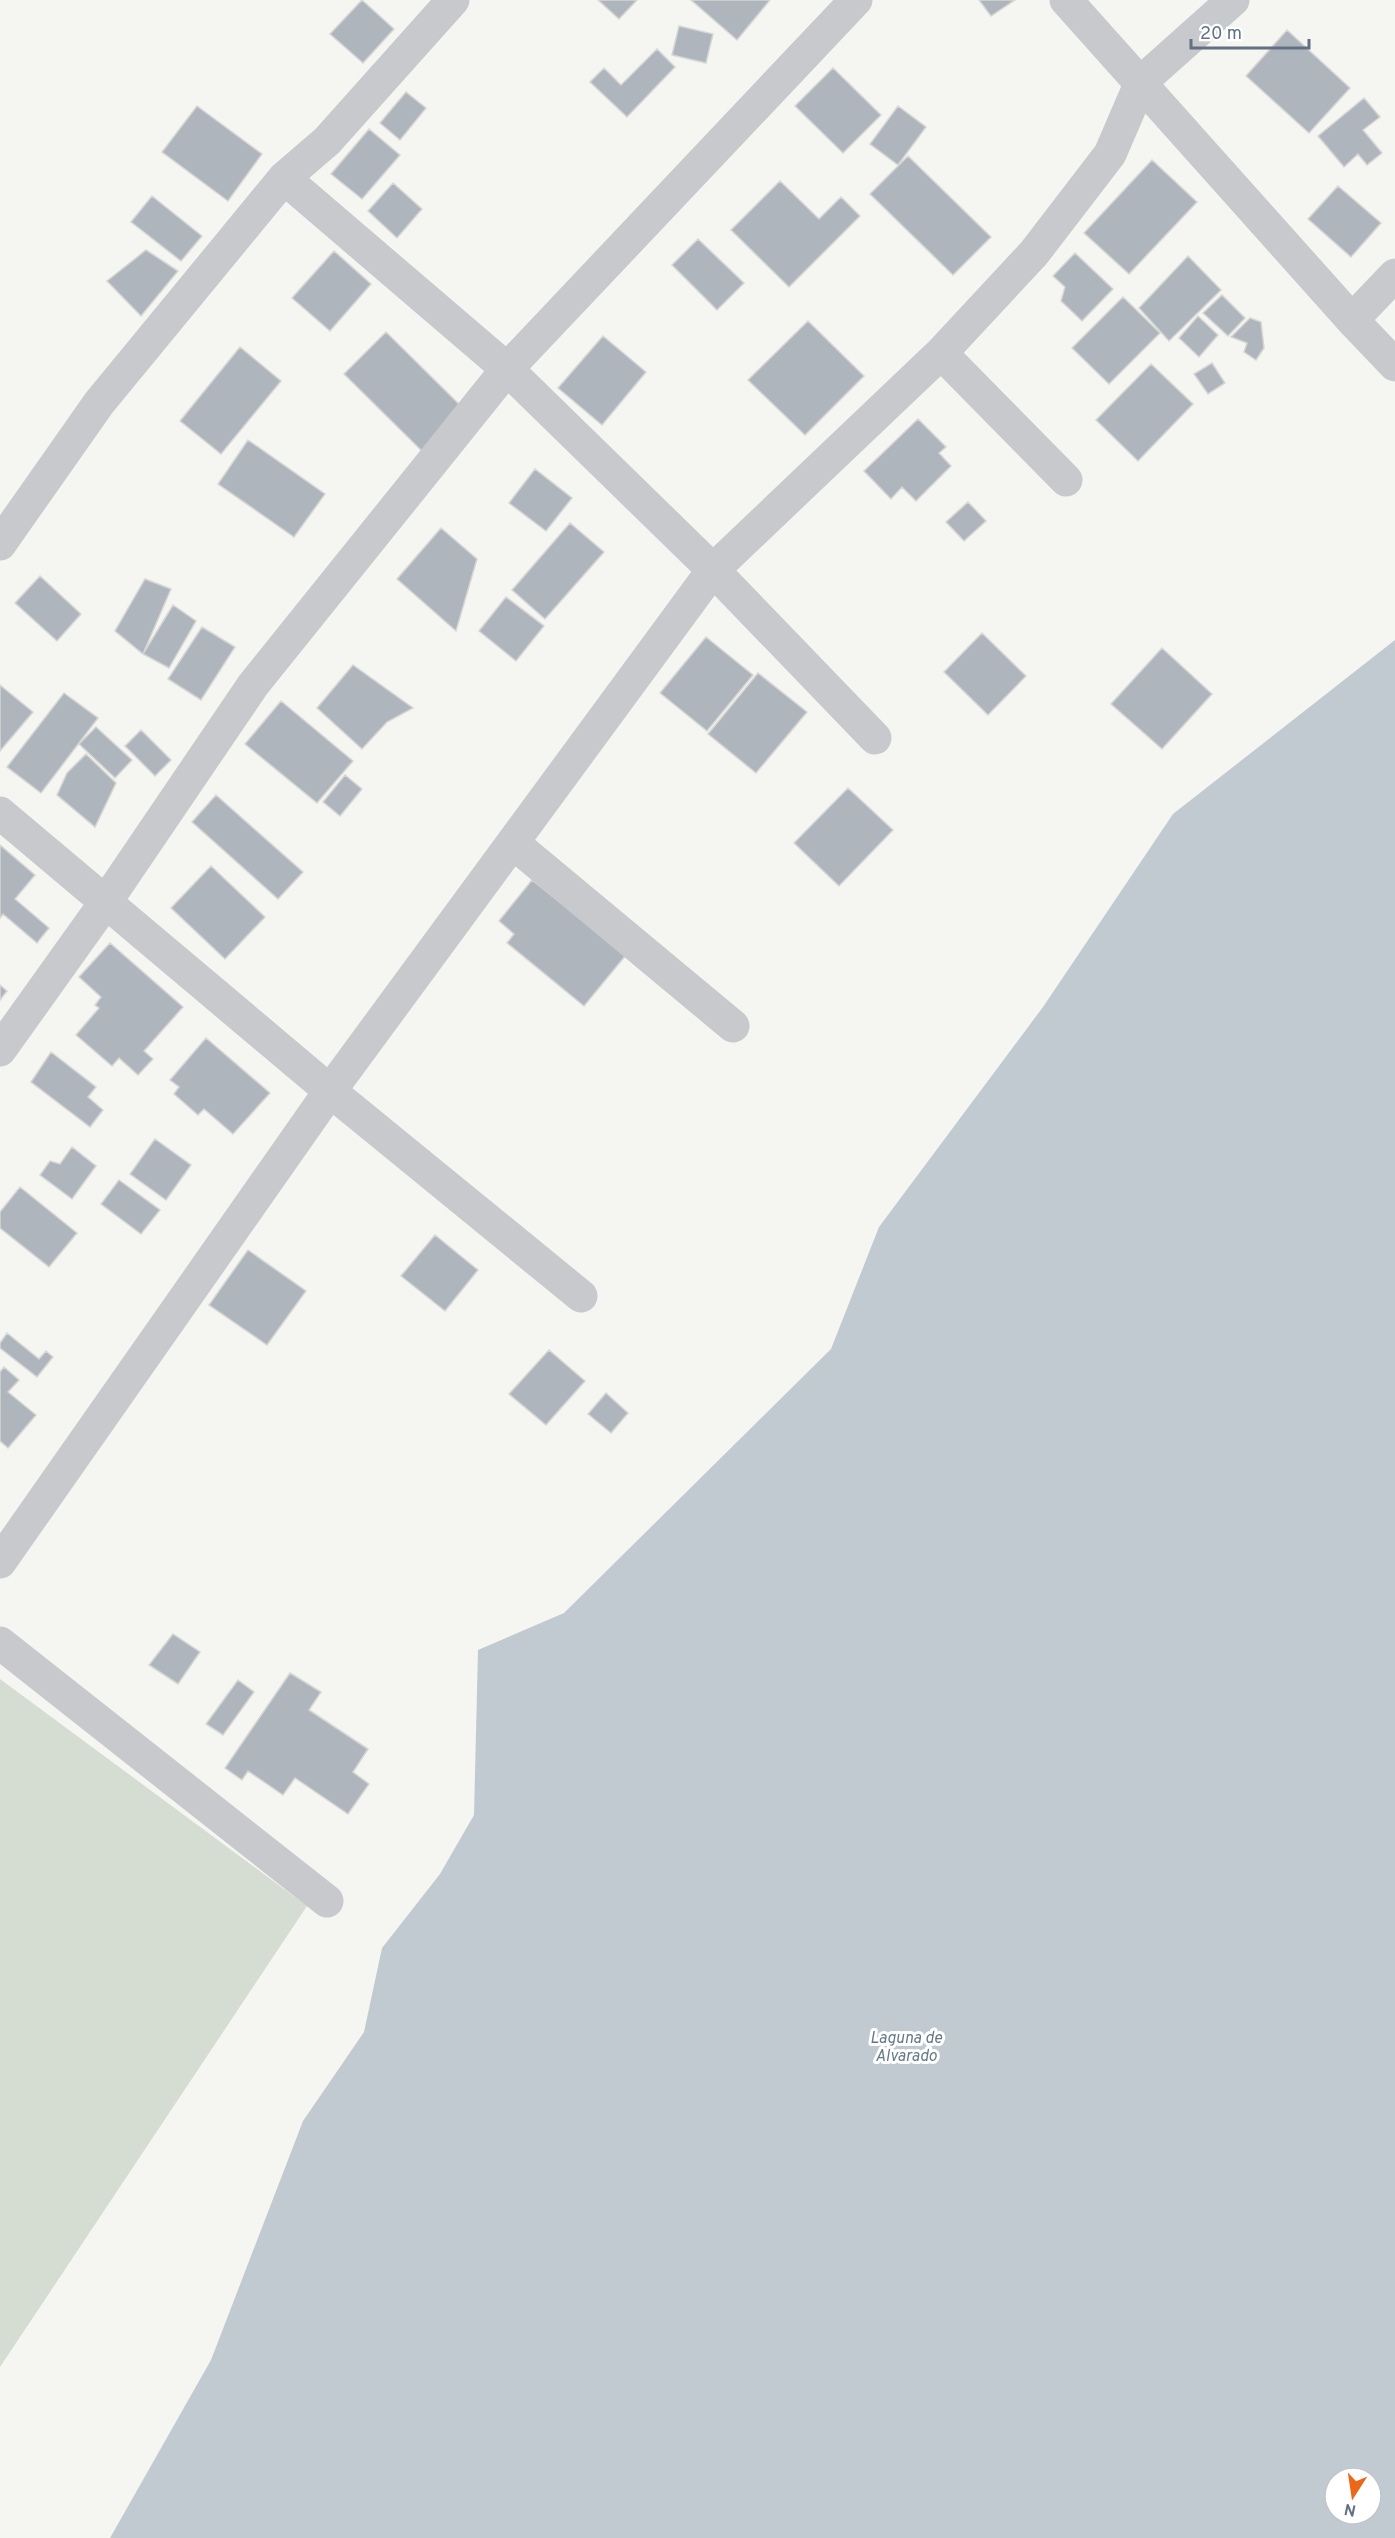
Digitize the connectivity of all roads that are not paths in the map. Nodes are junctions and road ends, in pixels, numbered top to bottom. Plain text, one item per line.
1 (453, 0) edge
2 (856, 0) edge
3 (1066, 0) edge
4 (1233, 0) edge
5 (1141, 82) junction
6 (284, 178) junction
7 (1395, 275) edge
8 (1352, 320) junction
9 (941, 353) junction
10 (1395, 365) edge
11 (507, 369) junction
12 (1066, 480) dead end
13 (0, 544) edge
14 (713, 570) junction
15 (875, 738) dead end
16 (0, 813) edge
17 (513, 843) junction
18 (105, 903) junction
19 (733, 1026) dead end
20 (0, 1050) edge
21 (330, 1091) junction
22 (581, 1296) dead end
23 (0, 1562) edge
24 (0, 1643) edge
25 (327, 1901) dead end

1 - 6 street
2 - 11 street
3 - 5 street
4 - 5 street
5 - 8 street
5 - 9 street
6 - 11 street
6 - 13 street
7 - 8 street
8 - 10 street
9 - 12 street
9 - 14 street
11 - 14 street
11 - 18 street
14 - 15 street
14 - 17 street
16 - 18 street
17 - 19 street
17 - 21 street
18 - 20 street
18 - 21 street
21 - 22 street
21 - 23 street
24 - 25 street

